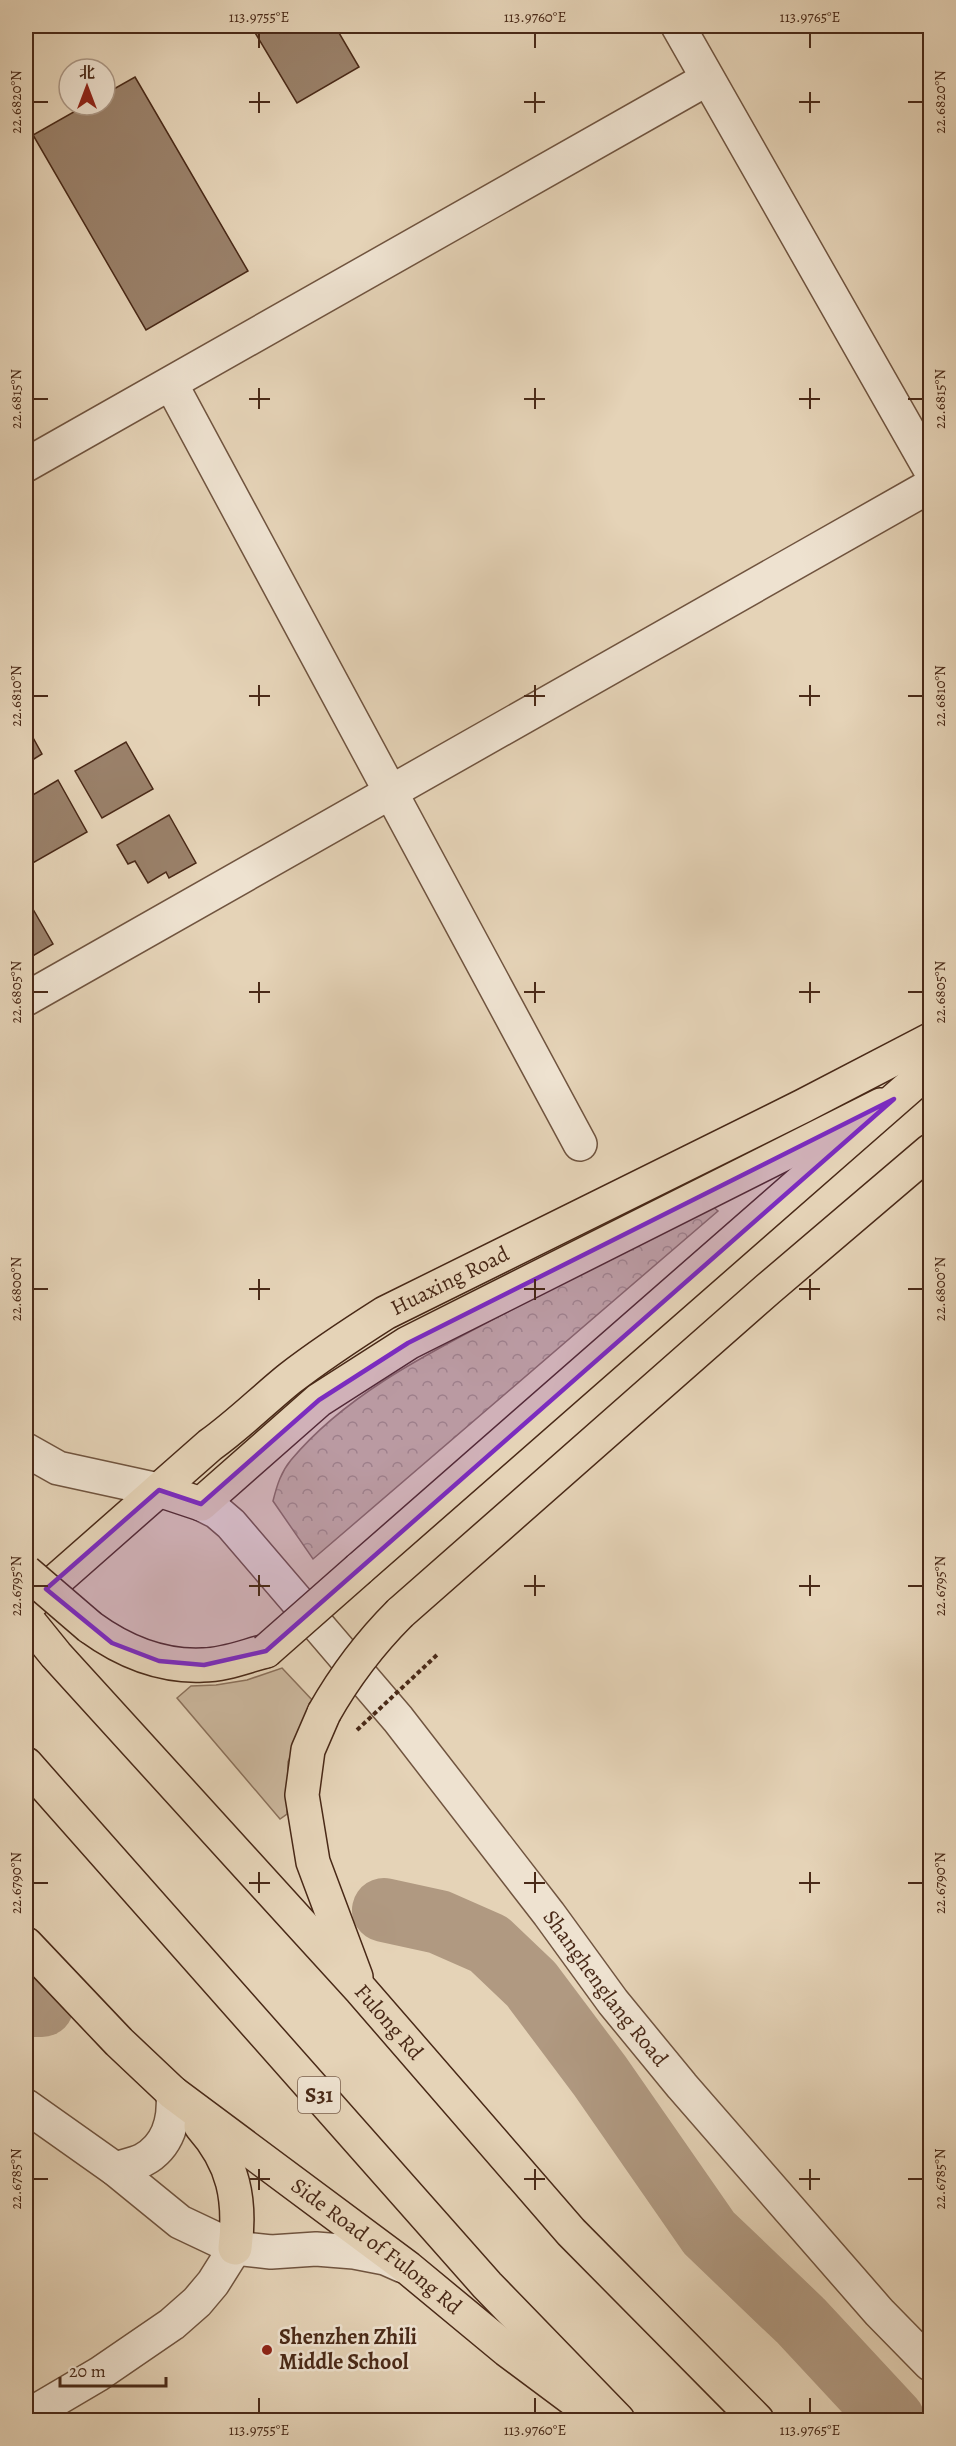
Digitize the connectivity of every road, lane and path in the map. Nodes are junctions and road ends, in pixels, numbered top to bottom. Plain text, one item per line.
1 (678, 26) edge
2 (707, 79) junction
3 (171, 384) junction
4 (26, 465) edge
5 (930, 469) edge
6 (930, 486) edge
7 (390, 794) junction
8 (26, 999) edge
9 (930, 1040) edge
10 (930, 1069) edge
11 (930, 1086) edge
12 (894, 1099) junction
13 (580, 1144) dead end
14 (930, 1151) edge
15 (26, 1450) edge
16 (159, 1490) junction
17 (201, 1504) junction
18 (26, 1572) edge
19 (26, 1607) edge
20 (26, 1618) edge
21 (438, 1654) dead end
22 (356, 1731) dead end
23 (26, 1764) edge
24 (26, 1944) edge
25 (361, 1990) junction
26 (173, 2093) junction
27 (26, 2106) edge
28 (115, 2169) junction
29 (235, 2248) junction
30 (408, 2268) junction
31 (930, 2364) edge
32 (26, 2416) edge
33 (601, 2421) edge
34 (618, 2421) edge
35 (757, 2421) edge

1 - 2 street
2 - 3 street
2 - 5 street
3 - 4 street
3 - 7 street
6 - 7 street
7 - 8 street
7 - 13 street
9 - 16 main road, Huaxing Road
10 - 12 main road
11 - 12 main road, Huaxing Road
12 - 17 main road, Huaxing Road
12 - 18 main road, bridge
14 - 25 main road, bridge
15 - 16 street
16 - 17 main road, Shanghenglang Road
16 - 19 main road, Huaxing Road
17 - 31 street, Shanghenglang Road
20 - 25 main road, Fulong Rd
21 - 22 path, bridge
23 - 34 main road, S31
24 - 26 main road, Side Road of Fulong Rd
25 - 35 main road, Fulong Rd
26 - 28 street
26 - 29 main road
26 - 30 main road, Side Road of Fulong Rd
27 - 28 street
28 - 29 street
29 - 30 street
29 - 32 street
30 - 33 main road, Side Road of Fulong Rd

